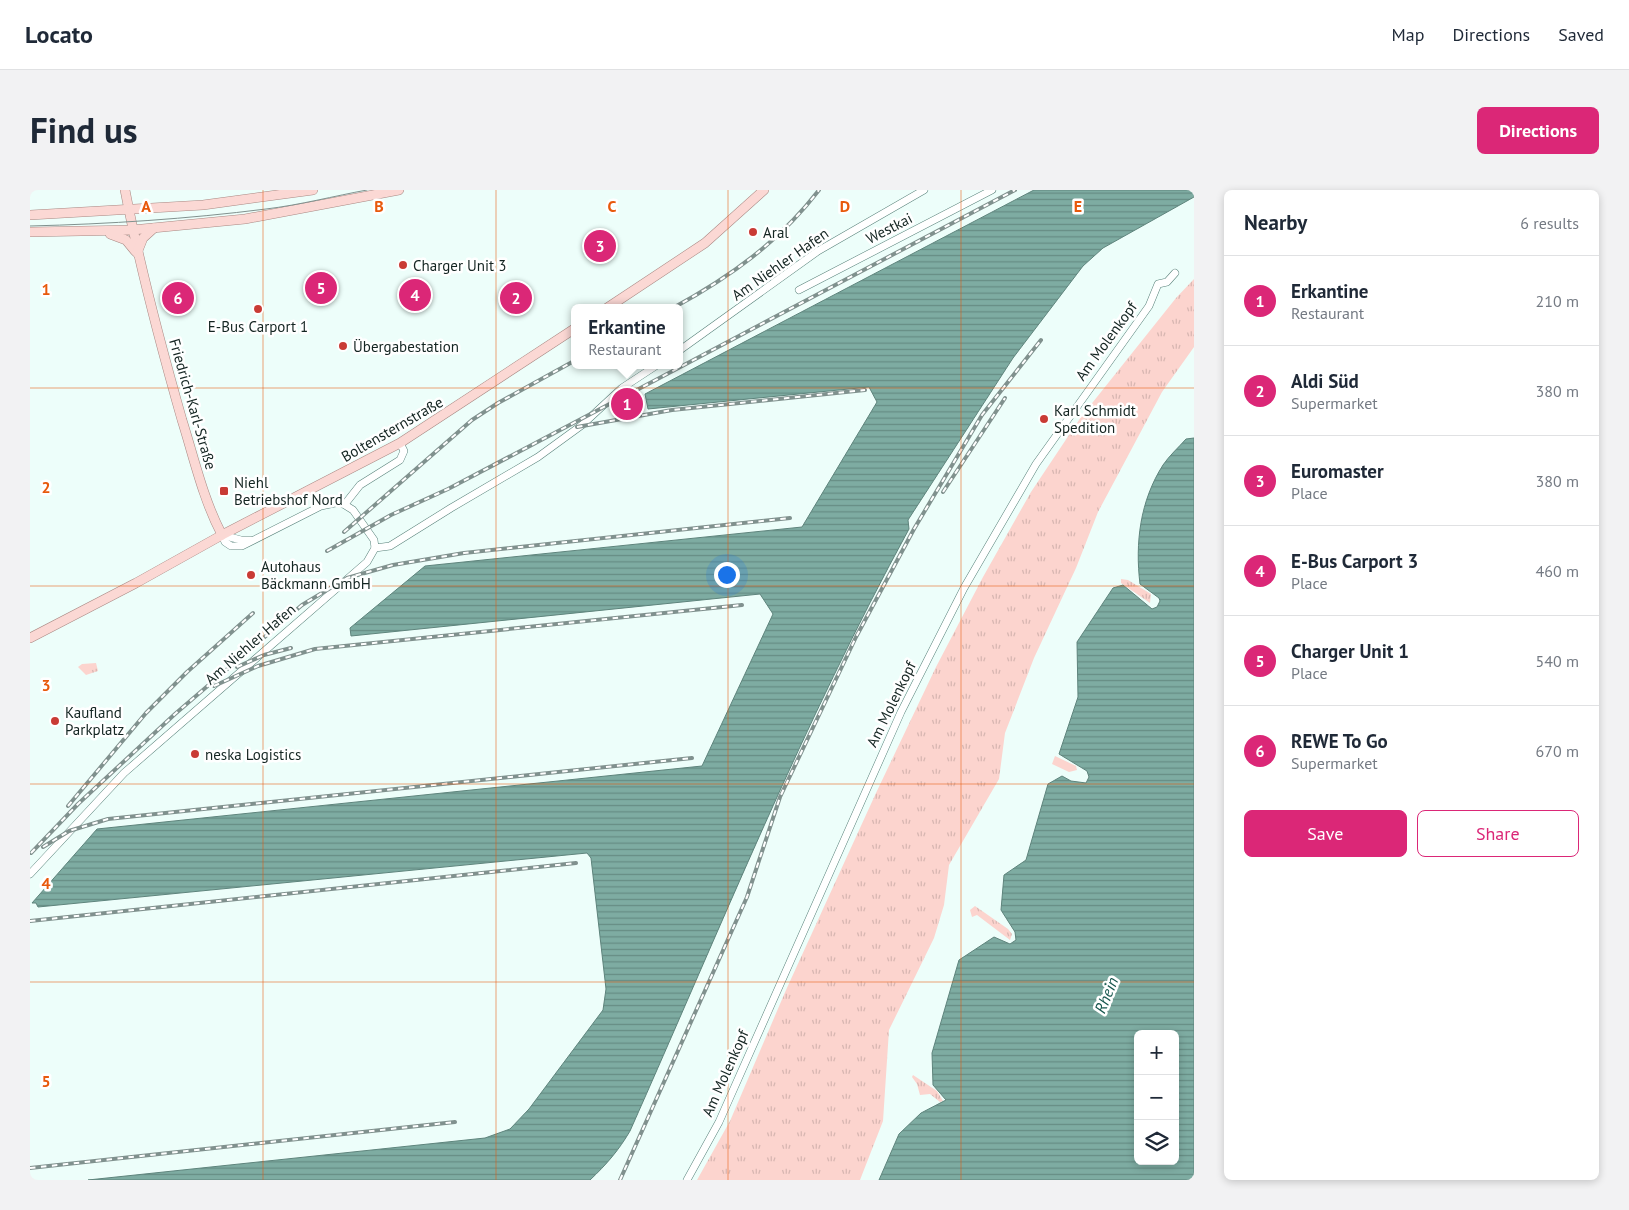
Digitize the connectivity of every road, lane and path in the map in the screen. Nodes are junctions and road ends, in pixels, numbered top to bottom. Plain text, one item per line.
1 (125, 190) edge
2 (313, 190) edge
3 (399, 190) edge
4 (764, 190) edge
5 (924, 190) edge
6 (992, 190) edge
7 (260, 198) junction
8 (129, 210) junction
9 (30, 215) edge
10 (245, 219) junction
11 (155, 227) junction
12 (132, 230) junction
13 (85, 231) junction
14 (30, 232) edge
15 (137, 253) junction
16 (1175, 274) dead end
17 (799, 290) dead end
18 (613, 304) edge
19 (571, 331) edge
20 (683, 348) edge
21 (651, 369) edge
22 (400, 443) junction
23 (345, 504) junction
24 (222, 535) junction
25 (375, 548) junction
26 (30, 638) edge
27 (30, 874) edge
28 (687, 1180) edge

1 - 8 main road, Friedrich-Karl-Straße
2 - 7 main road
3 - 10 main road
4 - 18 main road
5 - 20 street, Am Niehler Hafen
6 - 17 street, Westkai
7 - 8 main road
7 - 10 main road
8 - 9 main road
8 - 12 main road, Friedrich-Karl-Straße
10 - 11 main road
11 - 12 main road
11 - 15 main road
12 - 13 main road
12 - 15 main road, Friedrich-Karl-Straße
13 - 14 main road
13 - 15 main road
15 - 24 main road, Friedrich-Karl-Straße
16 - 28 street, Am Molenkopf
19 - 22 main road, Boltensternstraße
21 - 25 street
22 - 23 street
22 - 24 main road, Boltensternstraße
23 - 24 street
23 - 25 street
24 - 26 main road, Boltensternstraße
25 - 27 street, Am Niehler Hafen

